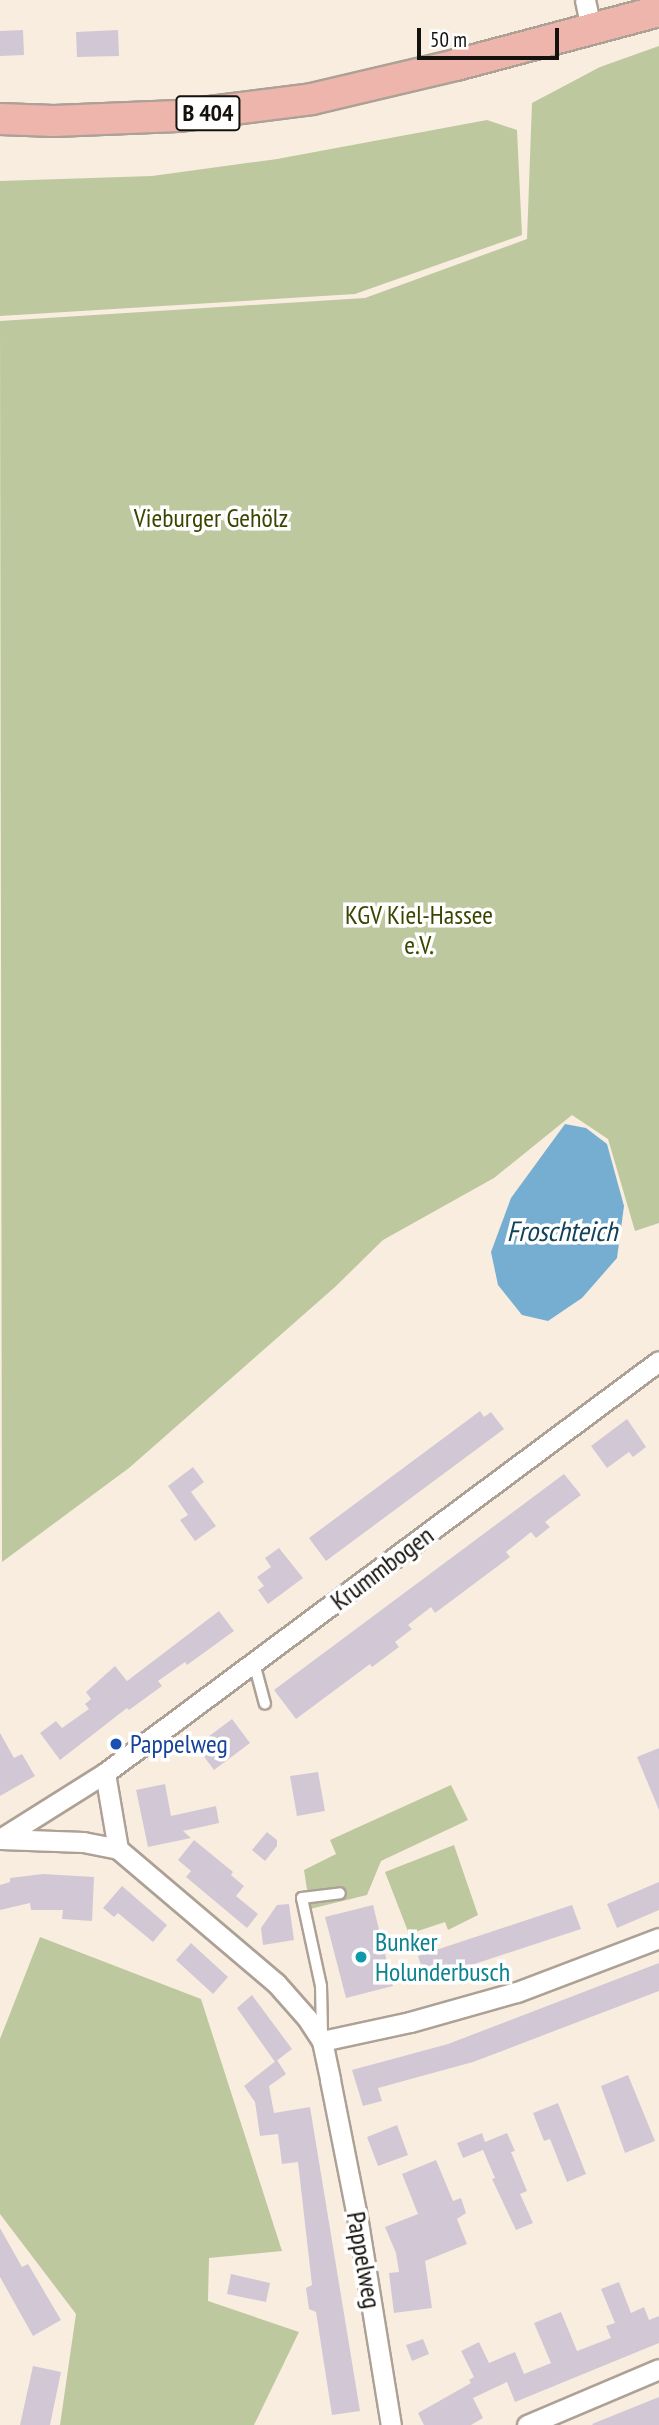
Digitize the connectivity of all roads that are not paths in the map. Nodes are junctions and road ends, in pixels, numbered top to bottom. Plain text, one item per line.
1 (659, 11) edge
2 (588, 14) edge
3 (0, 119) edge
4 (659, 1362) edge
5 (254, 1663) junction
6 (265, 1704) dead end
7 (105, 1773) junction
8 (0, 1839) edge
9 (118, 1849) junction
10 (340, 1893) dead end
11 (659, 1938) edge
12 (322, 2041) junction
13 (659, 2369) edge
14 (391, 2425) edge
15 (527, 2425) edge

1 - 2 main road, B 404
2 - 3 main road, B 404
4 - 5 street, Krummbogen
5 - 6 lane
5 - 7 street, Krummbogen
7 - 8 street, Krummbogen
7 - 9 street
8 - 9 street, Krummbogen
9 - 12 street, Pappelweg
10 - 12 lane
11 - 12 street
12 - 14 street, Pappelweg
13 - 15 street

